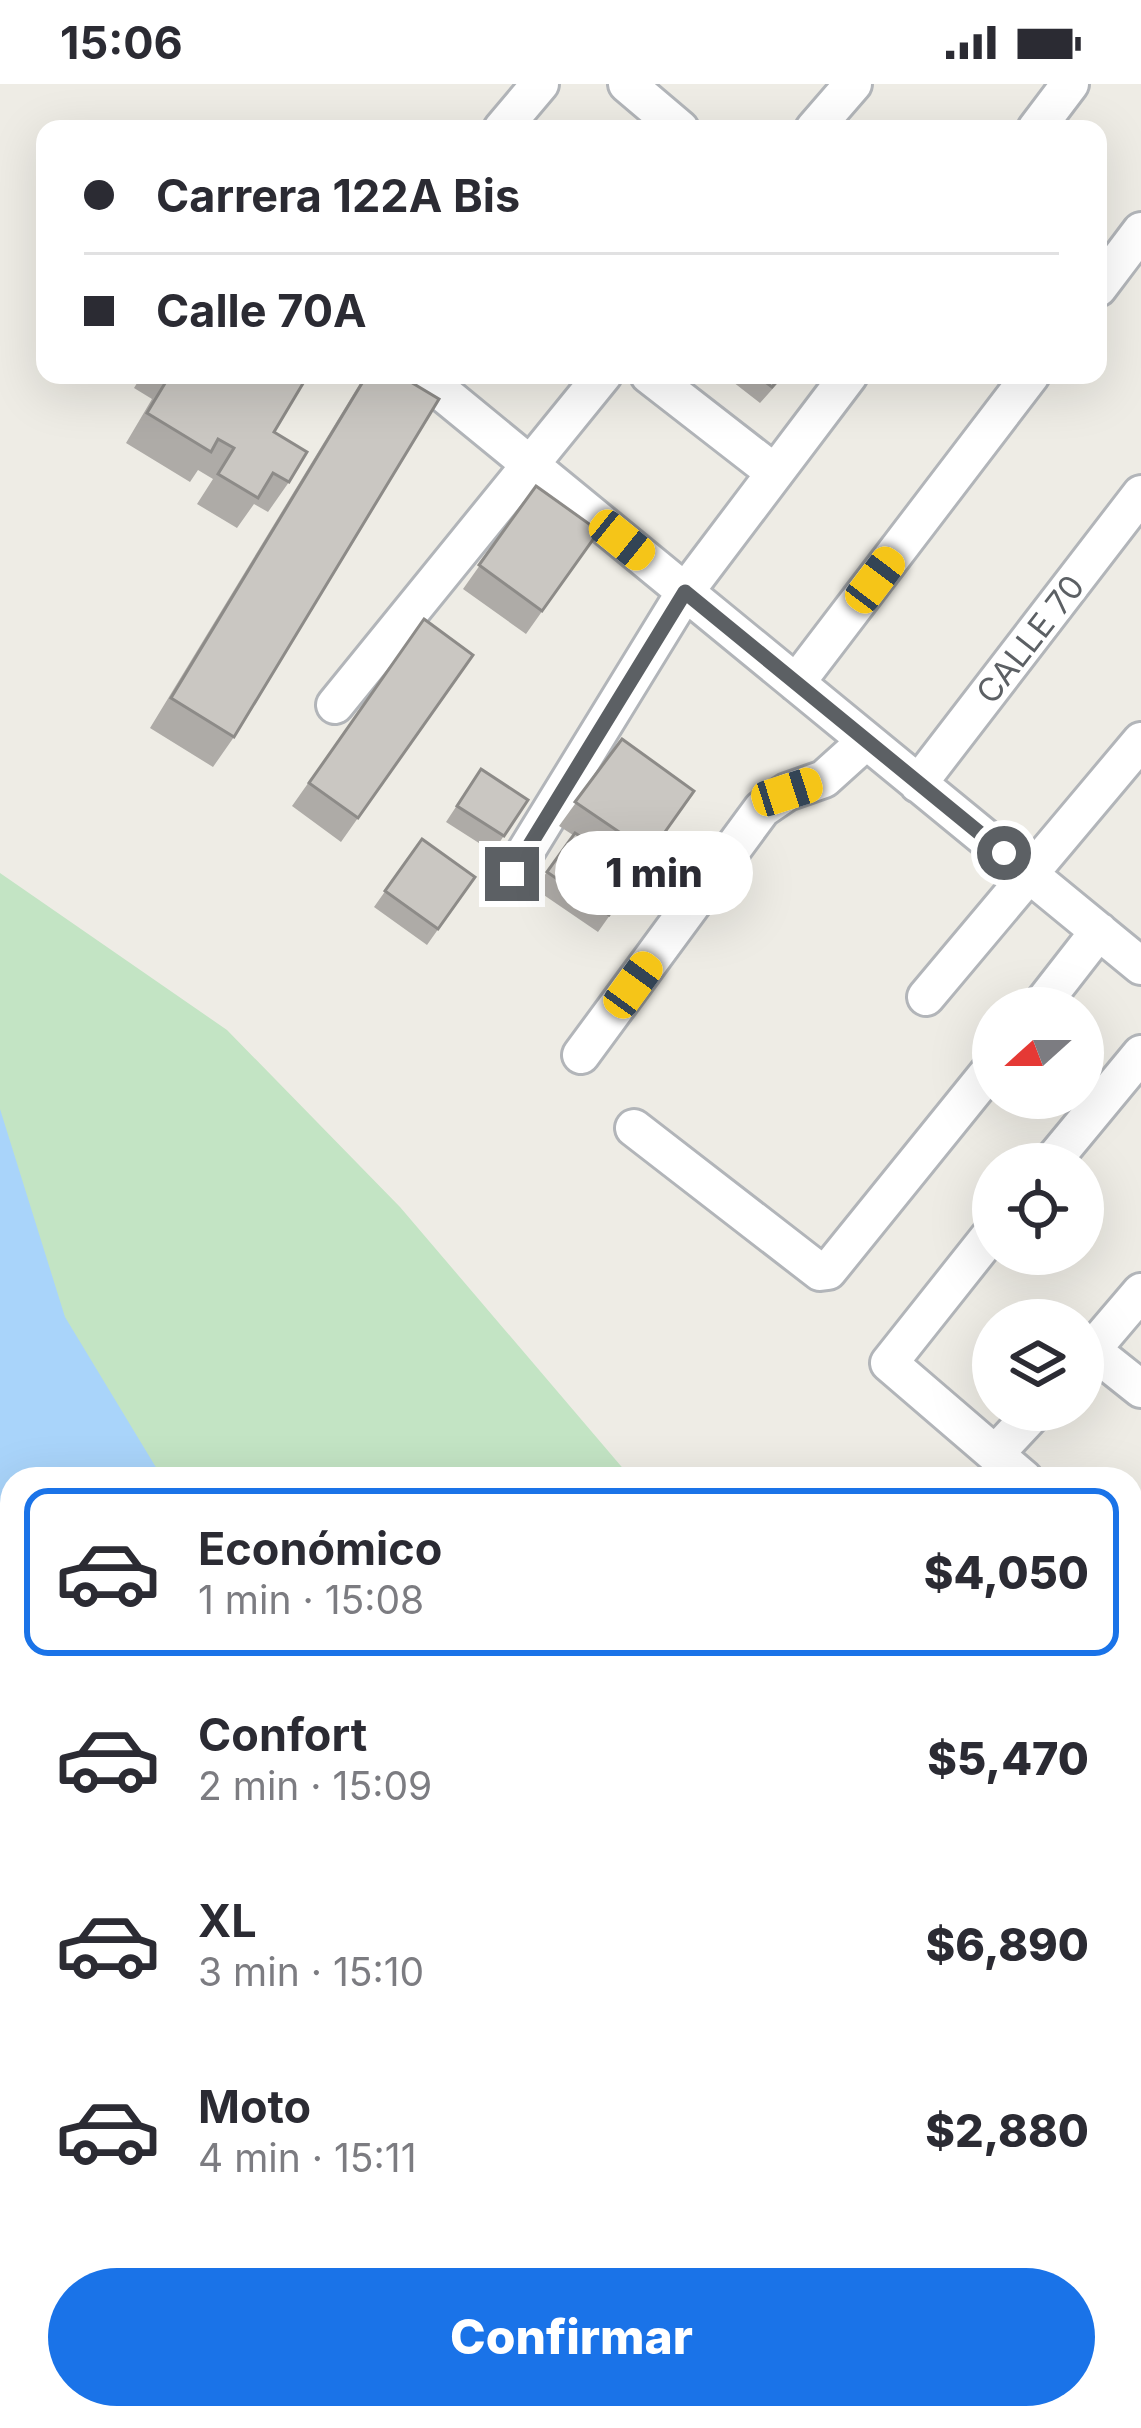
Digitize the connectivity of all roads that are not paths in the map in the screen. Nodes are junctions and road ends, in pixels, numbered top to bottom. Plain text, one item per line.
1 (540, 84) edge
2 (626, 84) edge
3 (1070, 84) edge
4 (510, 120) edge
5 (669, 120) edge
6 (1043, 120) edge
7 (1141, 231) edge
8 (1107, 276) edge
9 (432, 384) edge
10 (595, 384) edge
11 (662, 384) edge
12 (842, 384) edge
13 (1024, 384) edge
14 (528, 463) junction
15 (775, 472) junction
16 (1141, 494) edge
17 (685, 592) junction
18 (796, 683) junction
19 (334, 705) dead end
20 (866, 741) junction
21 (1141, 741) edge
22 (918, 784) junction
23 (512, 874) dead end
24 (1032, 876) junction
25 (1099, 931) junction
26 (1141, 966) edge
27 (1055, 987) edge
28 (926, 997) dead end
29 (1141, 1054) edge
30 (581, 1055) dead end
31 (972, 1092) edge
32 (634, 1128) dead end
33 (1067, 1143) edge
34 (972, 1258) edge
35 (1141, 1292) edge
36 (1104, 1336) edge
37 (1104, 1365) edge
38 (1141, 1389) edge
39 (1016, 1431) edge
40 (995, 1454) junction
41 (1010, 1467) edge

1 - 4 street
2 - 5 street
3 - 6 street
7 - 8 street
9 - 14 street
10 - 14 street
11 - 15 street
12 - 15 street
13 - 18 street
14 - 17 street
14 - 19 street
15 - 17 street
16 - 22 street, CALLE 70
17 - 18 street
17 - 23 street
18 - 20 street
20 - 22 street
20 - 30 street
21 - 24 street
22 - 24 street
24 - 25 street
24 - 28 street
25 - 26 street
25 - 27 street
29 - 33 street
31 - 32 street
34 - 40 street
35 - 36 street
37 - 38 street
39 - 40 street
40 - 41 street

